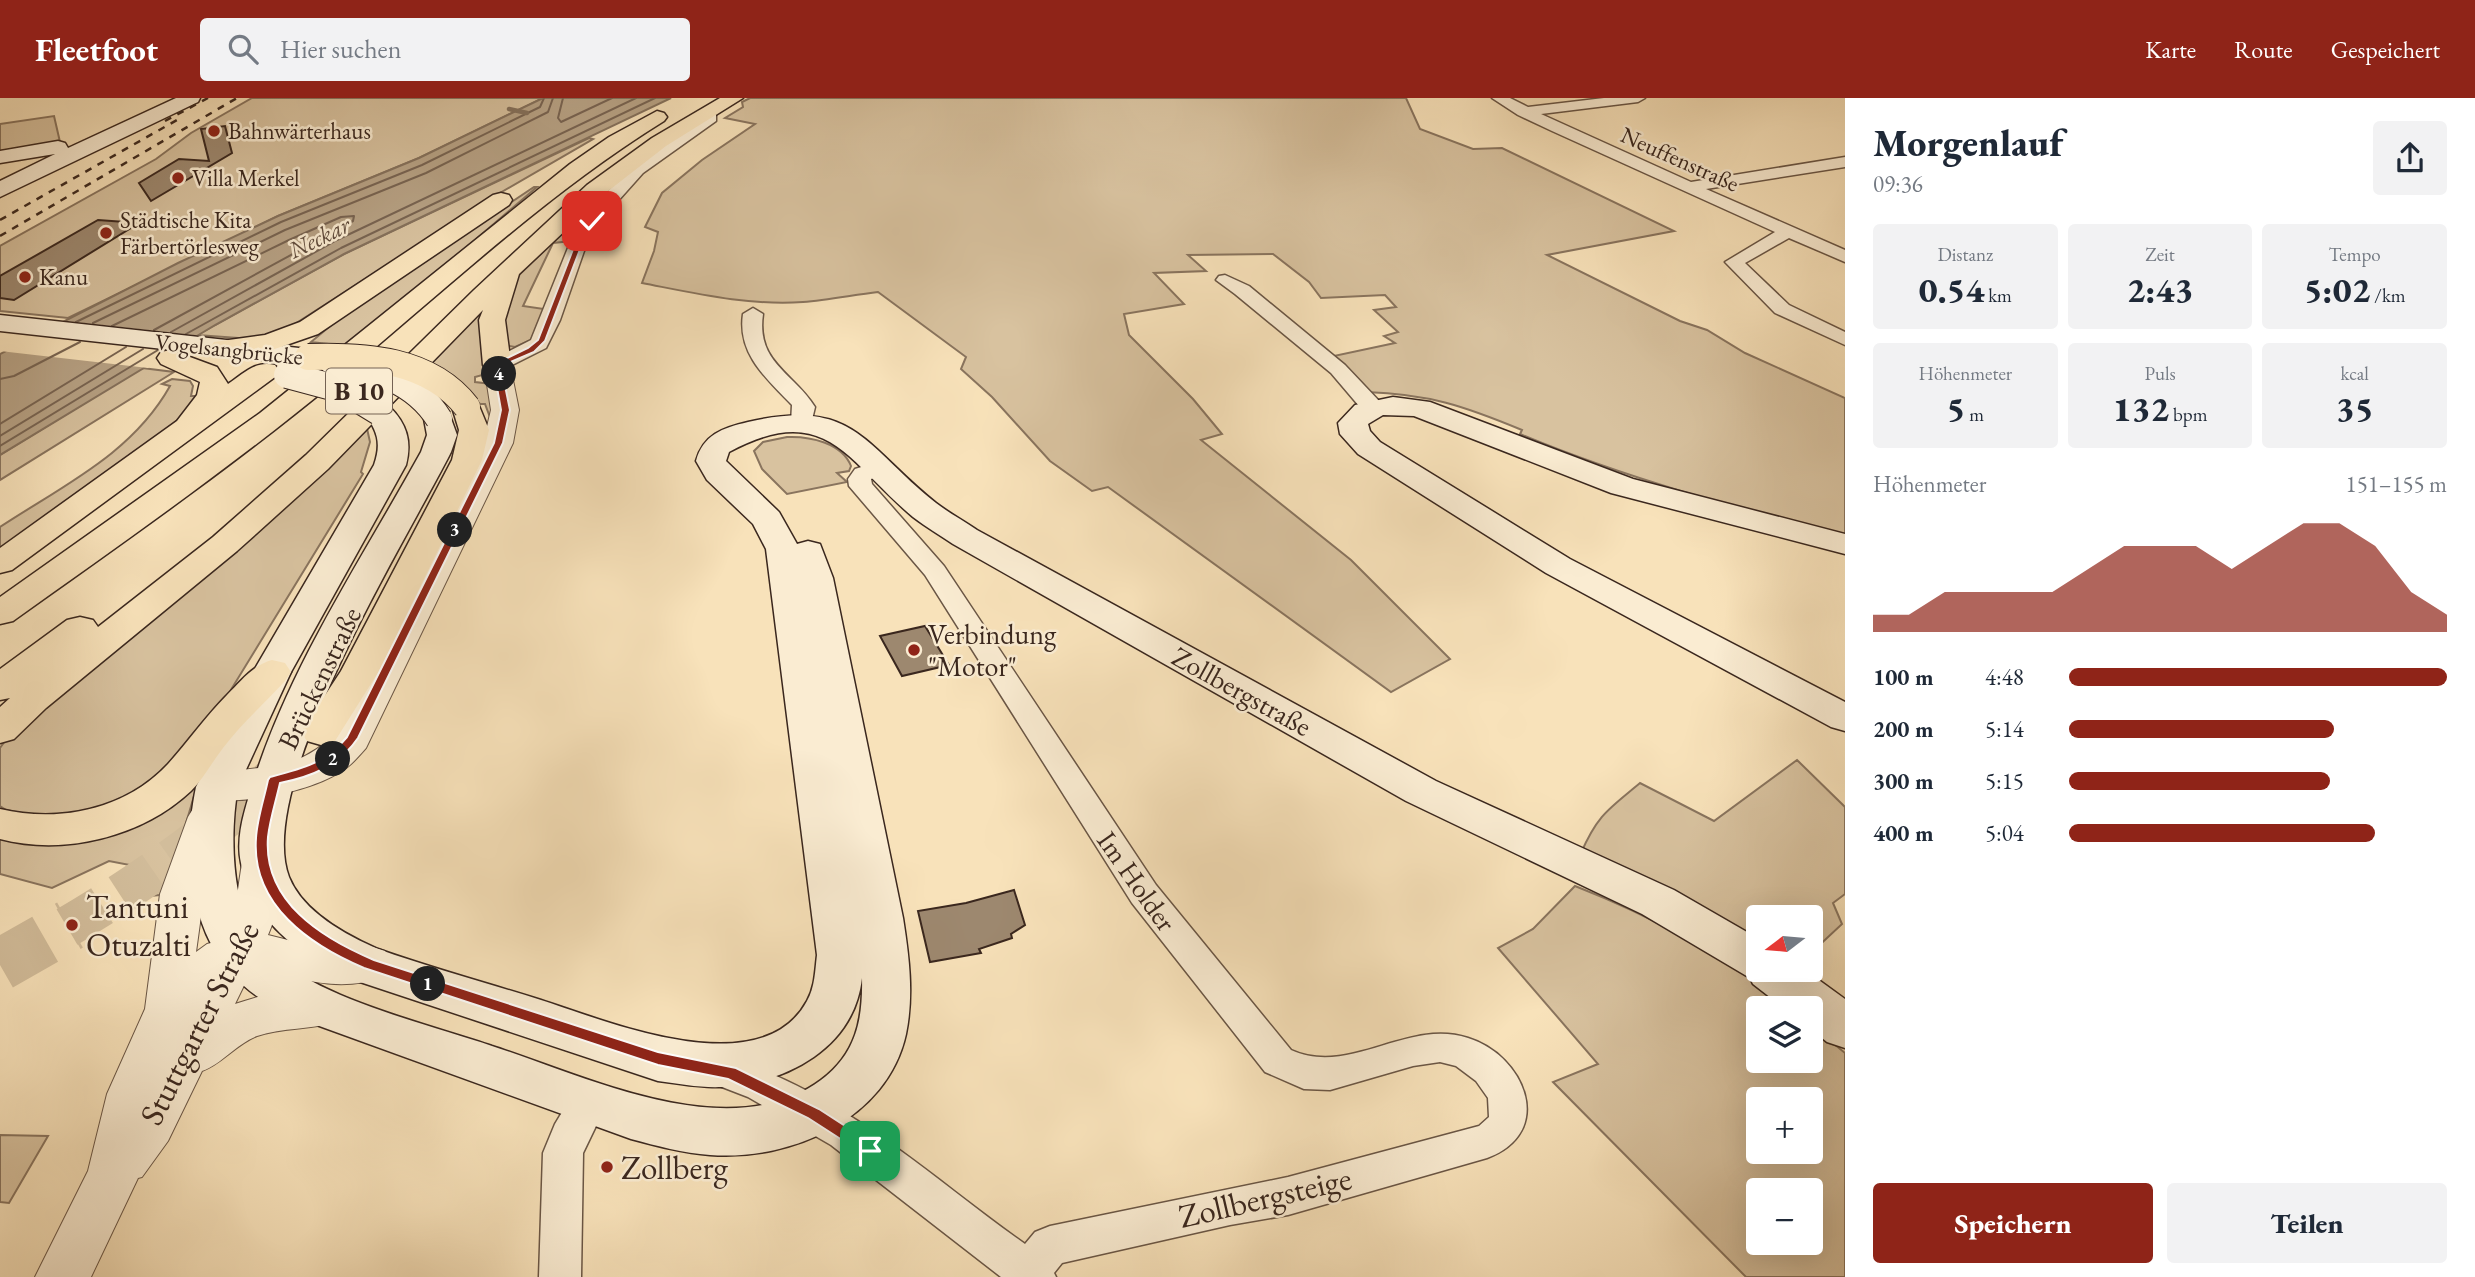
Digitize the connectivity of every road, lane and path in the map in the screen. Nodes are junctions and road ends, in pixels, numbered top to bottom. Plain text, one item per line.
1 (191, 98) edge
2 (734, 98) edge
3 (1499, 98) edge
4 (1638, 98) edge
5 (175, 103) edge
6 (714, 108) edge
7 (1523, 112) junction
8 (93, 135) junction
9 (0, 158) edge
10 (1845, 162) edge
11 (0, 165) edge
12 (39, 167) junction
13 (0, 177) edge
14 (1689, 187) junction
15 (0, 190) edge
16 (0, 202) edge
17 (1787, 232) junction
18 (1845, 257) edge
19 (515, 264) junction
20 (1225, 280) dead end
21 (336, 311) junction
22 (753, 314) dead end
23 (0, 323) edge
24 (1845, 339) edge
25 (0, 341) edge
26 (225, 356) junction
27 (171, 358) joint
28 (289, 365) junction
29 (497, 365) junction
30 (1373, 408) junction
31 (453, 413) junction
32 (190, 423) junction
33 (802, 423) junction
34 (740, 434) junction
35 (395, 439) joint
36 (880, 468) junction
37 (1845, 544) edge
38 (0, 563) edge
39 (0, 613) edge
40 (272, 672) junction
41 (0, 688) edge
42 (1845, 718) edge
43 (0, 730) edge
44 (321, 732) tunnel mouth
45 (274, 780) junction
46 (215, 795) junction
47 (0, 824) edge
48 (263, 863) junction
49 (239, 951) junction
50 (1746, 954) edge
51 (369, 964) junction
52 (1785, 982) edge
53 (320, 1008) junction
54 (168, 1009) junction
55 (1845, 1027) edge
56 (180, 1068) junction
57 (713, 1068) junction
58 (589, 1101) junction
59 (813, 1114) junction
60 (1507, 1124) joint
61 (113, 1175) junction
62 (1019, 1271) edge
63 (63, 1277) edge
64 (560, 1277) edge

1 - 5 main road
2 - 19 highway
3 - 7 street, Neuffenstraße
4 - 7 street
5 - 8 main road
5 - 12 main road
6 - 29 street
6 - 41 highway, B 10
7 - 14 street, Neuffenstraße
8 - 9 main road
8 - 12 main road
9 - 12 main road
10 - 14 street
11 - 12 main road
12 - 13 main road
12 - 15 main road
12 - 16 main road
14 - 17 street, Neuffenstraße
17 - 18 street, Neuffenstraße
17 - 24 street
19 - 29 highway
19 - 43 highway
20 - 30 street
21 - 26 highway
21 - 28 highway
21 - 39 highway, B 10
22 - 33 street
23 - 26 main road, Vogelsangbrücke
25 - 27 main road, Vogelsangbrücke
26 - 27 highway
26 - 28 main road, Vogelsangbrücke
26 - 32 highway
28 - 31 main road, bridge
28 - 31 highway, bridge
28 - 32 highway
28 - 35 main road, Vogelsangbrücke, bridge
29 - 45 street
30 - 37 main road
30 - 42 main road
31 - 44 highway
31 - 45 main road, Brückenstraße
32 - 38 highway
33 - 34 main road, Zollbergstraße
33 - 36 main road, Zollbergstraße
34 - 57 main road, Zollbergstraße
34 - 59 main road
35 - 40 main road, Brückenstraße
36 - 50 main road, Zollbergstraße
36 - 60 street, Im Holder
40 - 46 main road, Brückenstraße
40 - 47 highway
45 - 46 street
45 - 48 main road, Brückenstraße
46 - 49 main road, Brückenstraße
46 - 54 street, Brückenstraße
48 - 49 street, Stuttgarter Straße
48 - 51 main road, Brückenstraße
49 - 51 street
49 - 53 main road, Brückenstraße
49 - 54 street
49 - 56 street, Stuttgarter Straße
51 - 57 main road, Brückenstraße
52 - 55 main road
53 - 56 street
53 - 58 main road, Brückenstraße
54 - 61 street, Stuttgarter Straße
56 - 61 street, Stuttgarter Straße
57 - 59 street
58 - 59 main road, Brückenstraße
58 - 64 street
59 - 62 street
60 - 62 street, Zollbergsteige
61 - 63 street, Stuttgarter Straße

